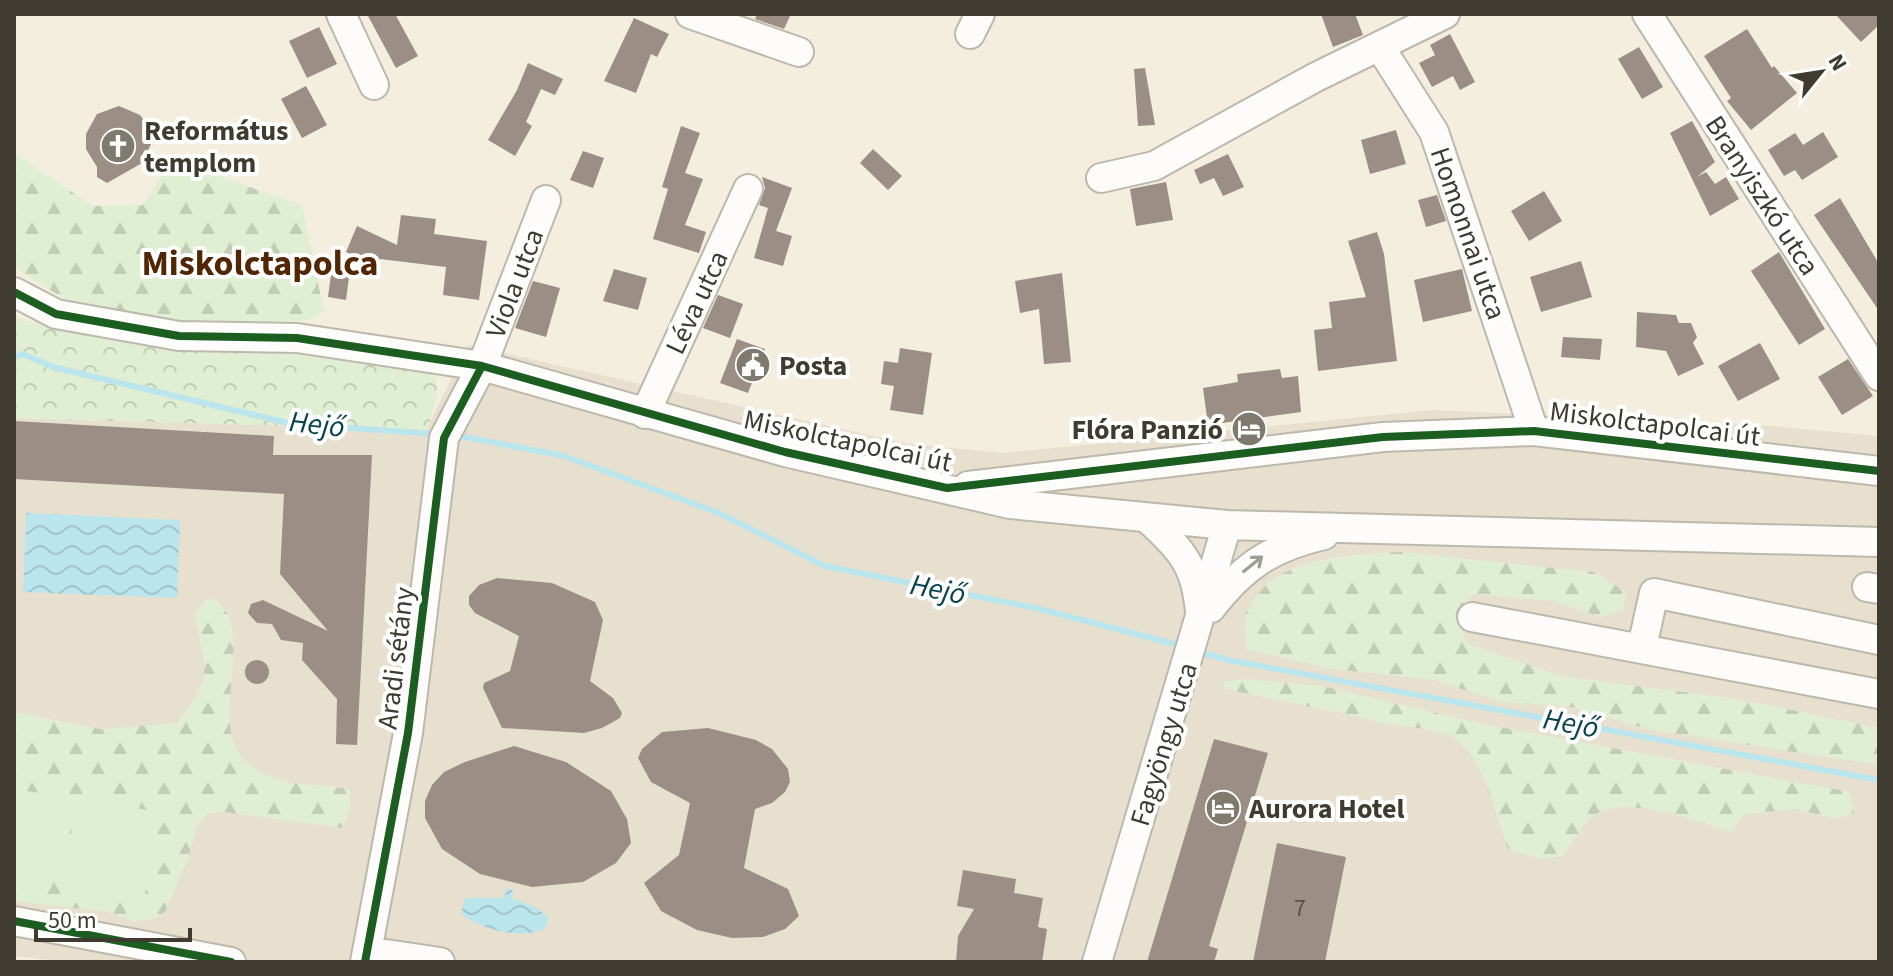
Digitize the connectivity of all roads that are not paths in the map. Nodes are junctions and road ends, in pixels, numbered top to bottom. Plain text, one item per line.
1 (341, 14) edge
2 (690, 14) edge
3 (1445, 14) edge
4 (1647, 14) edge
5 (1380, 47) junction
6 (799, 52) dead end
7 (374, 85) dead end
8 (1101, 178) dead end
9 (748, 189) dead end
10 (546, 200) dead end
11 (14, 292) edge
12 (482, 366) junction
13 (1879, 376) edge
14 (645, 414) junction
15 (1534, 431) junction
16 (1879, 471) edge
17 (947, 488) junction
18 (1149, 520) junction
19 (1227, 525) junction
20 (1365, 527) junction
21 (1879, 542) edge
22 (1472, 617) dead end
23 (1200, 621) junction
24 (1879, 640) edge
25 (1642, 647) junction
26 (1879, 694) edge
27 (14, 921) edge
28 (231, 962) edge
29 (367, 962) edge
30 (440, 962) edge
31 (1097, 962) edge

1 - 7 street
2 - 6 street
3 - 5 street
4 - 13 street, Branyiszkó utca
5 - 8 street
5 - 15 street, Homonnai utca
9 - 14 street, Léva utca
10 - 12 street, Viola utca
11 - 12 street, Miskolctapolcai út
12 - 14 street, Miskolctapolcai út
12 - 29 street, Aradi sétány
14 - 17 street, Miskolctapolcai út
15 - 16 street, Miskolctapolcai út
15 - 17 street, Miskolctapolcai út
17 - 18 street, Miskolctapolcai út
18 - 19 street, Miskolctapolcai út
18 - 23 street
19 - 20 street, Miskolctapolcai út
19 - 23 street, Fagyöngy utca
20 - 21 street, Miskolctapolcai út
23 -> 20 street
22 - 25 street
23 - 31 street, Fagyöngy utca
24 - 25 street
25 - 26 street
27 - 28 street
29 - 30 street

